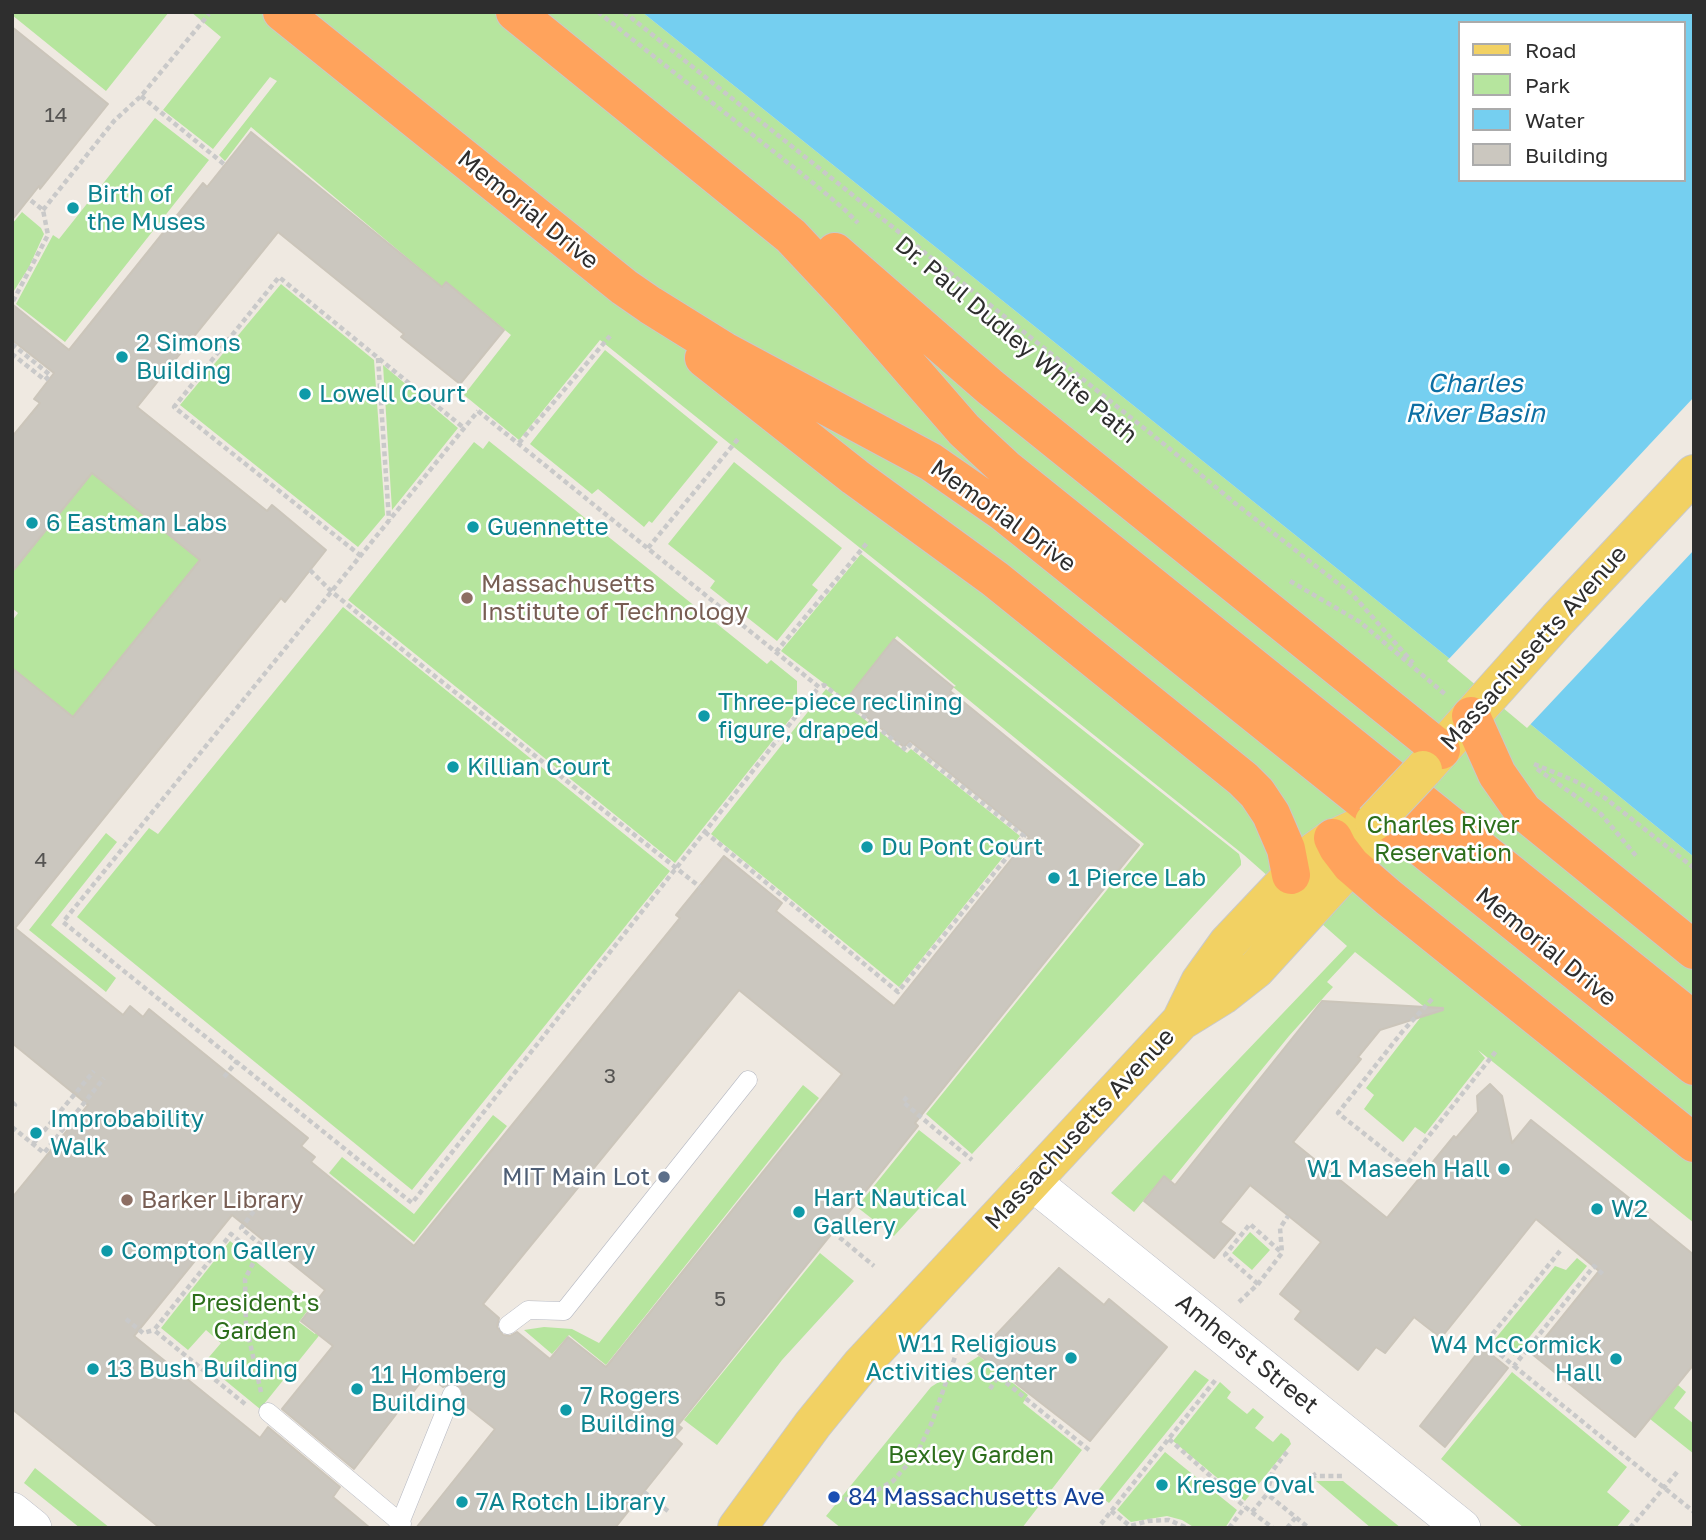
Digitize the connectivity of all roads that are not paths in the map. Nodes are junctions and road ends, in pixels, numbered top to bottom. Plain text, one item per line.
1 (282, 12) edge
2 (515, 12) edge
3 (661, 130) junction
4 (624, 287) junction
5 (1694, 474) edge
6 (1478, 708) junction
7 (1432, 760) junction
8 (1355, 839) junction
9 (1292, 875) junction
10 (1694, 950) edge
11 (1181, 1021) junction
12 (1694, 1021) edge
13 (1694, 1066) edge
14 (748, 1080) dead end
15 (1694, 1143) edge
16 (1031, 1181) junction
17 (508, 1325) dead end
18 (452, 1394) dead end
19 (268, 1412) road end
20 (12, 1511) edge
21 (400, 1526) edge
22 (33, 1528) edge
23 (737, 1528) edge
24 (1462, 1528) edge

1 - 4 highway, Memorial Drive
2 - 3 highway, Memorial Drive
3 - 7 highway
3 - 12 highway, Memorial Drive
4 - 9 highway
4 - 13 highway, Memorial Drive
5 - 6 main road, Massachusetts Avenue
6 - 7 main road, Massachusetts Avenue
6 - 10 highway
7 - 8 main road, Massachusetts Avenue, bridge
8 - 9 main road, Massachusetts Avenue
8 - 11 main road, Massachusetts Avenue
8 - 15 highway
9 - 11 main road, Massachusetts Avenue
11 - 16 main road, Massachusetts Avenue
14 - 17 lane
16 - 23 main road, Massachusetts Avenue
16 - 24 street, Amherst Street
18 - 21 lane
19 - 21 lane
20 - 22 street

